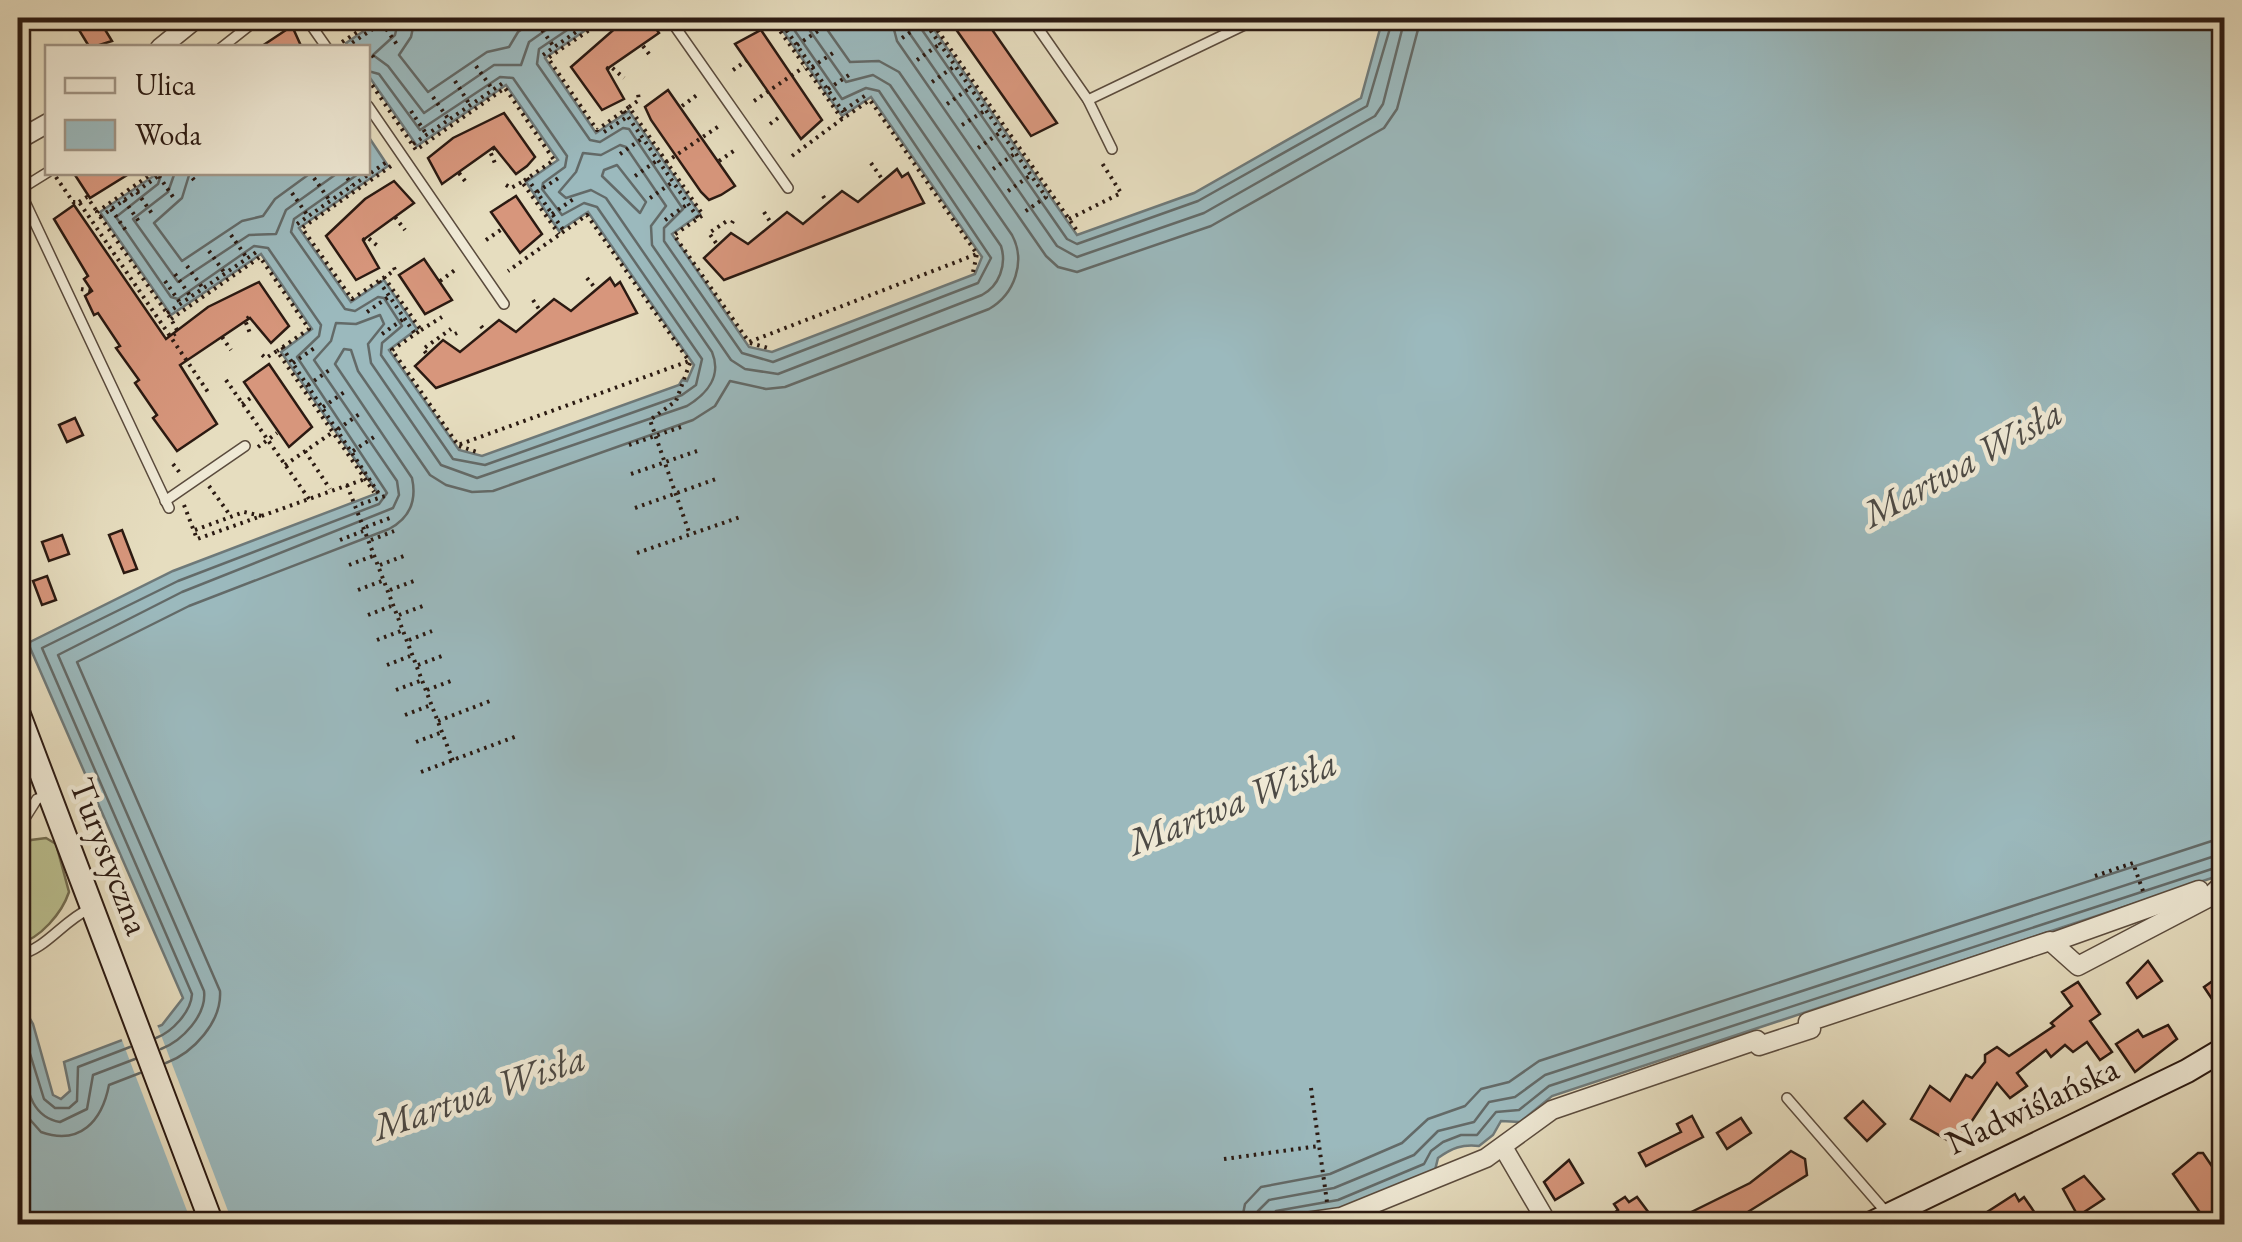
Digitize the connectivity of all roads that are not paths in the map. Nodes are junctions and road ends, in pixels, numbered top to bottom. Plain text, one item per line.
1 (197, 18) edge
2 (259, 18) edge
3 (306, 18) edge
4 (669, 18) edge
5 (1031, 18) edge
6 (1258, 18) edge
7 (164, 45) edge
8 (226, 45) edge
9 (325, 45) edge
10 (1088, 100) junction
11 (370, 109) edge
12 (45, 125) edge
13 (18, 140) edge
14 (1112, 149) dead end
15 (52, 175) edge
16 (18, 188) edge
17 (788, 188) dead end
18 (504, 304) dead end
19 (248, 449) road end
20 (18, 712) edge
21 (49, 794) junction
22 (18, 829) edge
23 (2224, 884) edge
24 (2199, 890) dead end
25 (93, 907) junction
26 (2056, 940) dead end
27 (18, 955) edge
28 (2224, 1049) edge
29 (1787, 1098) dead end
30 (1503, 1147) junction
31 (1892, 1218) edge
32 (212, 1224) edge
33 (1292, 1224) edge
34 (1548, 1224) edge

1 - 7 street
2 - 8 lane
3 - 9 lane
4 - 17 lane
5 - 10 lane
6 - 10 lane
10 - 14 lane
11 - 18 lane
12 - 13 street
15 - 16 lane
16 - 19 lane
20 - 21 main road, Turystyczna
21 - 22 lane
21 - 25 main road, Turystyczna
23 - 30 street
24 - 26 street
25 - 27 lane
25 - 32 main road, Turystyczna
28 - 31 main road, Nadwiślańska
29 - 31 lane
30 - 33 street
30 - 34 street

